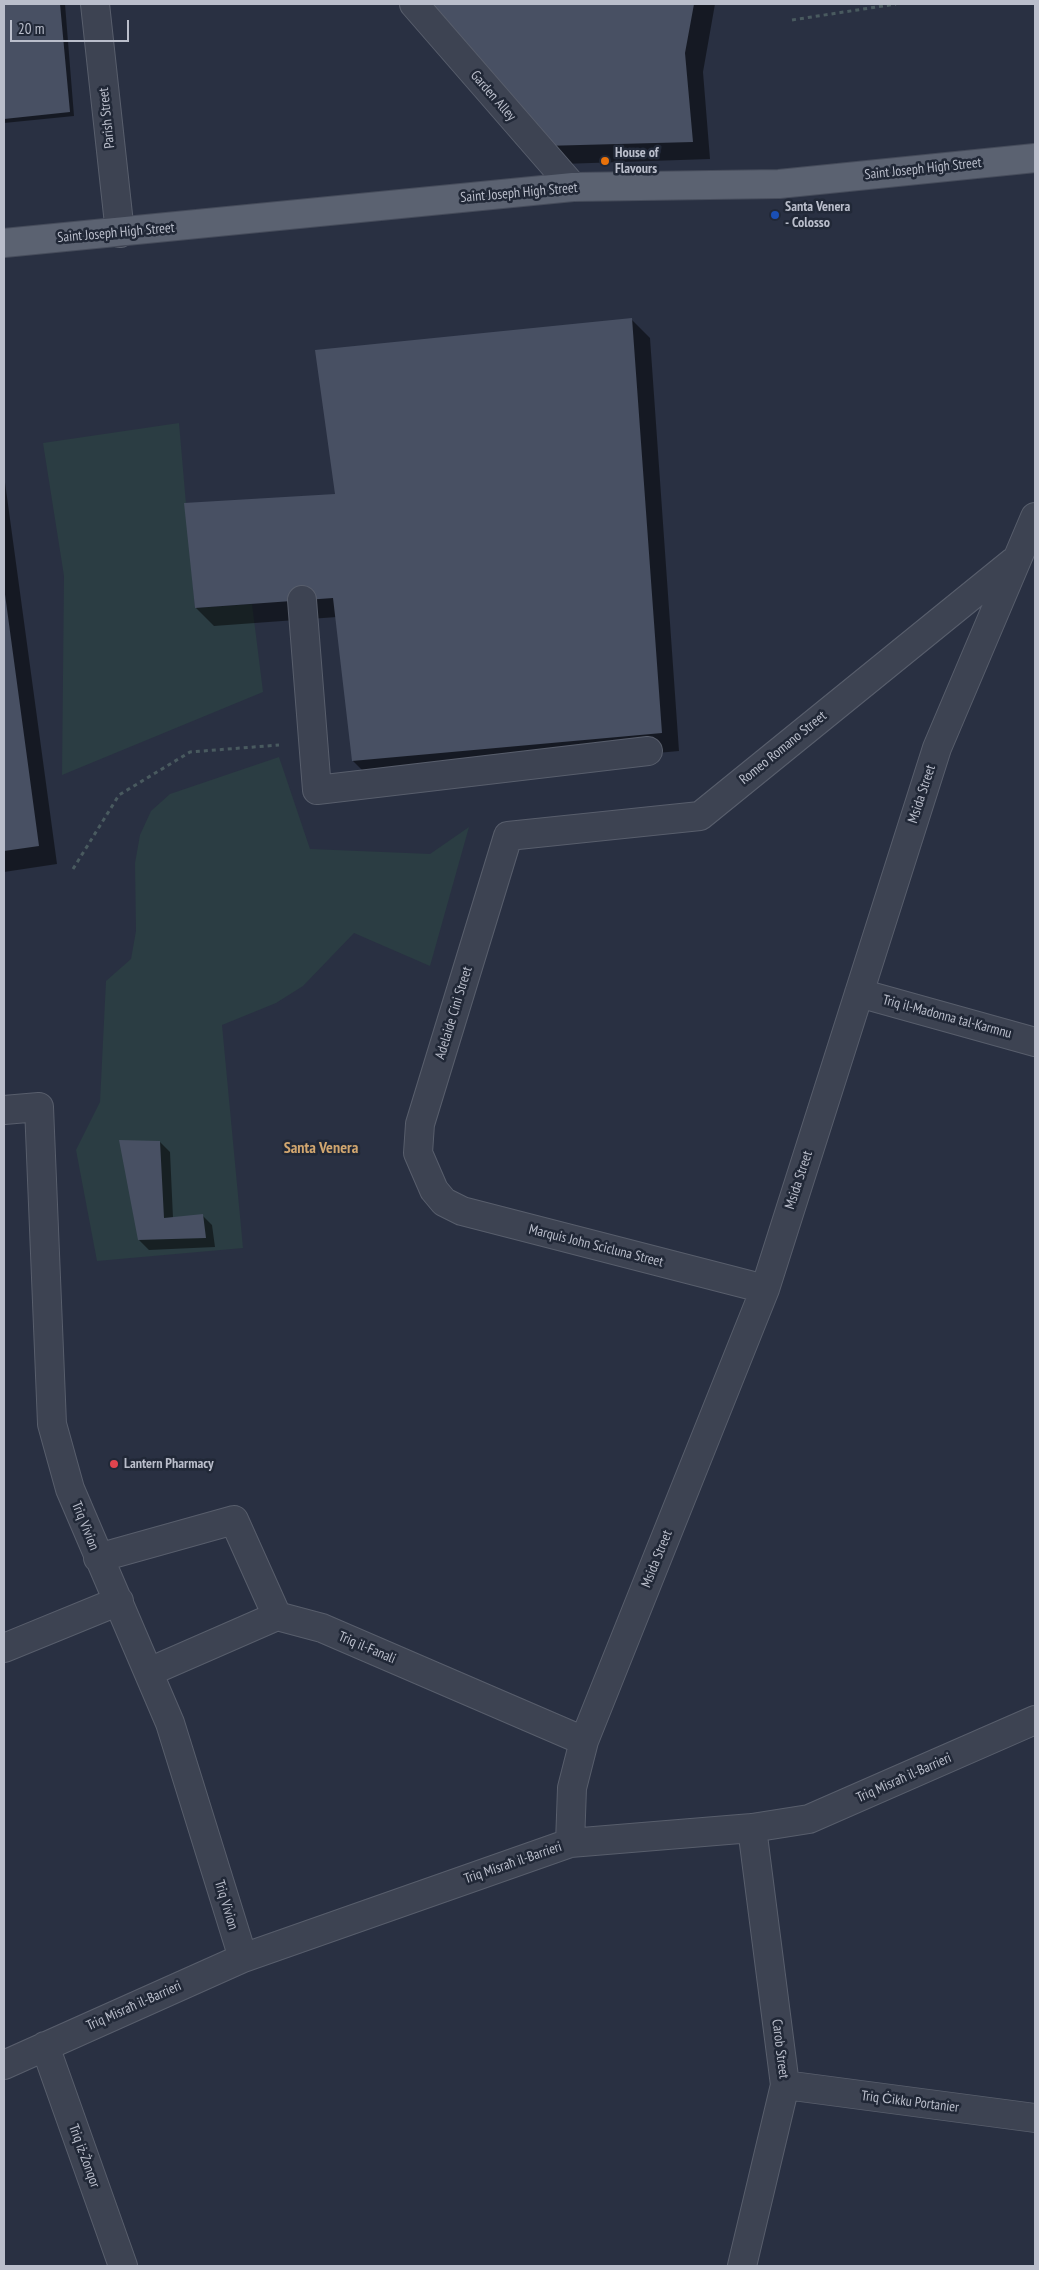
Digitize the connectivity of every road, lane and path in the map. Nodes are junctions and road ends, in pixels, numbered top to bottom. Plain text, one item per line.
1 (95, 4) edge
2 (414, 4) edge
3 (896, 4) edge
4 (792, 20) dead end
5 (1035, 158) edge
6 (573, 187) junction
7 (120, 233) junction
8 (4, 243) edge
9 (1035, 518) edge
10 (1016, 559) junction
11 (302, 600) dead end
12 (314, 743) junction
13 (648, 751) dead end
14 (508, 836) joint
15 (73, 869) dead end
16 (859, 993) junction
17 (1035, 1042) edge
18 (4, 1110) edge
19 (434, 1190) joint
20 (765, 1289) junction
21 (98, 1558) junction
22 (119, 1601) junction
23 (277, 1616) junction
24 (4, 1648) edge
25 (149, 1672) junction
26 (1035, 1720) edge
27 (584, 1741) junction
28 (752, 1828) junction
29 (570, 1843) junction
30 (243, 1958) junction
31 (45, 2046) junction
32 (4, 2065) edge
33 (785, 2085) junction
34 (1035, 2118) edge
35 (123, 2266) edge
36 (742, 2266) edge

1 - 7 street, Parish Street
2 - 6 street, Garden Alley
3 - 4 path
5 - 6 main road, Saint Joseph High Street
6 - 7 main road, Saint Joseph High Street
7 - 8 main road, Saint Joseph High Street
9 - 10 street, Msida Street
10 - 14 street, Romeo Romano Street
10 - 16 street, Msida Street
11 - 12 street
12 - 13 street
12 - 15 path
14 - 19 street, Adelaide Cini Street
16 - 17 street, Triq il-Madonna tal-Karmnu
16 - 20 street, Msida Street
18 - 21 street, Triq Vivion
19 - 20 street, Marquis John Scicluna Street
20 - 27 street, Msida Street
21 - 22 street, Triq Vivion
21 - 23 street
22 - 24 street
22 - 25 street, Triq Vivion
23 - 25 street
23 - 27 street, Triq il-Fanali
25 - 30 street, Triq Vivion
26 - 28 street, Triq Misraħ il-Barrieri
27 - 29 street, Msida Street
28 - 29 street, Triq Misraħ il-Barrieri
28 - 33 street, Carob Street
29 - 30 street, Triq Misraħ il-Barrieri
30 - 31 street, Triq Misraħ il-Barrieri
31 - 32 street, Triq Misraħ il-Barrieri
31 - 35 street, Triq iż-Żonqor
33 - 34 street, Triq Ċikku Portanier
33 - 36 street, Carob Street

